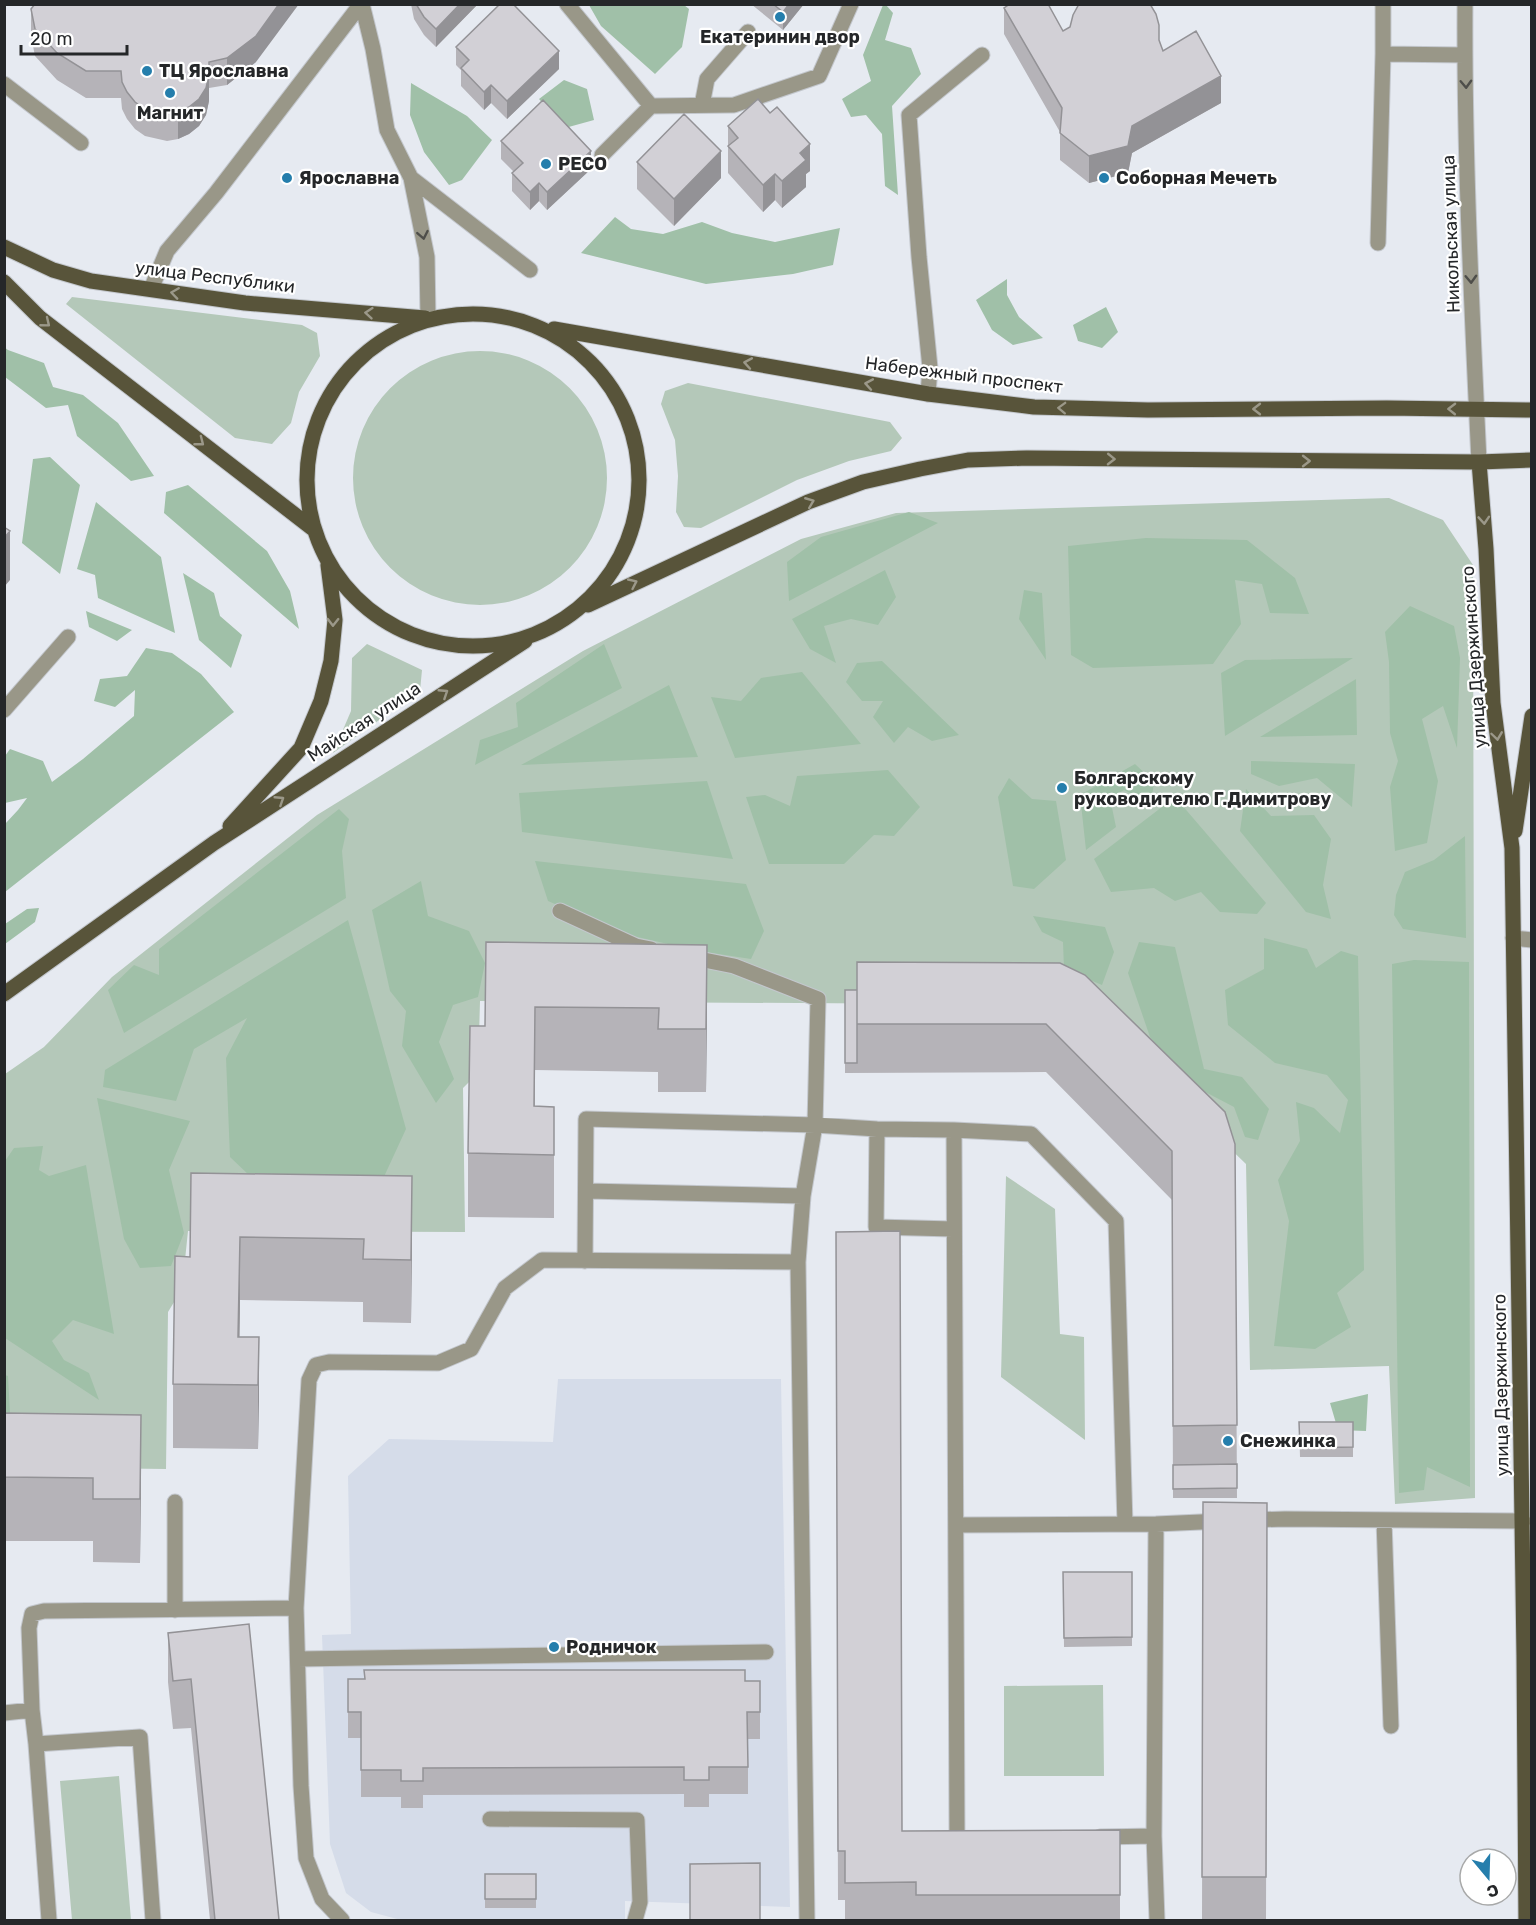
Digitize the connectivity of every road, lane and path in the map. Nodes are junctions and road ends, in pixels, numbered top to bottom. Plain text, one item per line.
1 (361, 4) edge
2 (567, 4) edge
3 (852, 4) edge
4 (1383, 4) edge
5 (1466, 4) edge
6 (748, 32) dead end
7 (1383, 54) junction
8 (982, 55) dead end
9 (1465, 55) junction
10 (4, 84) edge
11 (702, 105) junction
12 (651, 106) junction
13 (81, 143) dead end
14 (602, 155) dead end
15 (411, 178) junction
16 (1378, 243) dead end
17 (4, 247) edge
18 (530, 270) dead end
19 (4, 282) edge
20 (151, 289) junction
21 (428, 318) junction
22 (505, 321) junction
23 (928, 394) junction
24 (1477, 410) junction
25 (1532, 410) edge
26 (1532, 460) edge
27 (1479, 462) junction
28 (312, 528) junction
29 (328, 564) junction
30 (580, 608) junction
31 (535, 634) junction
32 (68, 638) dead end
33 (4, 710) edge
34 (1532, 716) edge
35 (214, 843) junction
36 (1512, 849) junction
37 (560, 911) dead end
38 (1513, 938) junction
39 (1532, 940) edge
40 (4, 994) edge
41 (814, 1125) junction
42 (877, 1129) junction
43 (954, 1130) junction
44 (586, 1191) junction
45 (802, 1196) junction
46 (954, 1229) junction
47 (585, 1261) junction
48 (798, 1262) junction
49 (175, 1502) dead end
50 (1384, 1520) junction
51 (1522, 1521) junction
52 (1125, 1524) junction
53 (1156, 1524) junction
54 (956, 1525) junction
55 (296, 1608) junction
56 (175, 1610) junction
57 (766, 1652) dead end
58 (298, 1659) junction
59 (32, 1710) junction
60 (4, 1713) edge
61 (1391, 1726) dead end
62 (36, 1744) junction
63 (1529, 1800) edge
64 (490, 1819) dead end
65 (1154, 1836) junction
66 (1083, 1837) edge
67 (987, 1840) edge
68 (49, 1920) edge
69 (153, 1920) edge
70 (342, 1920) edge
71 (635, 1920) edge
72 (807, 1920) edge
73 (1157, 1920) edge
74 (1526, 1920) edge

1 - 15 street
1 - 20 street
2 - 12 street
3 - 11 street
4 - 7 street
5 - 9 street, Никольская улица
6 - 11 street
7 - 9 street
7 - 16 street
8 - 23 street
9 -> 24 street, Никольская улица
10 - 13 street
11 - 12 street
12 - 14 street
15 - 18 street
15 -> 21 street
17 - 20 main road, улица Республики
19 -> 28 main road
21 -> 20 main road, улица Республики
21 - 22 main road, улица Республики
21 - 28 main road
23 -> 22 main road, Набережный проспект
22 - 30 main road
24 -> 23 main road, Набережный проспект
24 - 25 main road, Набережный проспект
24 - 27 street, Никольская улица
26 - 27 main road
30 -> 27 main road
27 -> 36 main road, улица Дзержинского
28 - 29 main road
29 - 31 main road
29 -> 35 main road, Майская улица
30 - 31 main road
35 -> 31 main road, Майская улица
32 - 33 street
34 - 36 main road, улица Дзержинского
35 - 40 main road, Майская улица
36 - 38 main road, улица Дзержинского
37 - 41 street
38 - 39 street
38 - 51 main road, улица Дзержинского
41 - 42 street
41 - 44 street
41 - 45 street
42 - 43 street
42 - 46 street
43 - 46 street
43 - 52 street
44 - 45 street
44 - 47 street
45 - 48 street
46 - 54 street
47 - 48 street
47 - 55 street
48 - 72 street
49 - 56 street
50 - 51 street
50 - 53 street
50 - 61 street
51 - 63 main road, улица Дзержинского
52 - 53 street
52 - 54 street
53 - 65 street
54 - 67 street
55 - 56 street
55 - 58 street
56 - 59 street
57 - 58 street
58 - 70 street
59 - 60 street
59 - 62 street
62 - 68 street
62 - 69 street
63 - 74 main road, улица Дзержинского
64 - 71 street
65 - 66 street
65 - 73 street

